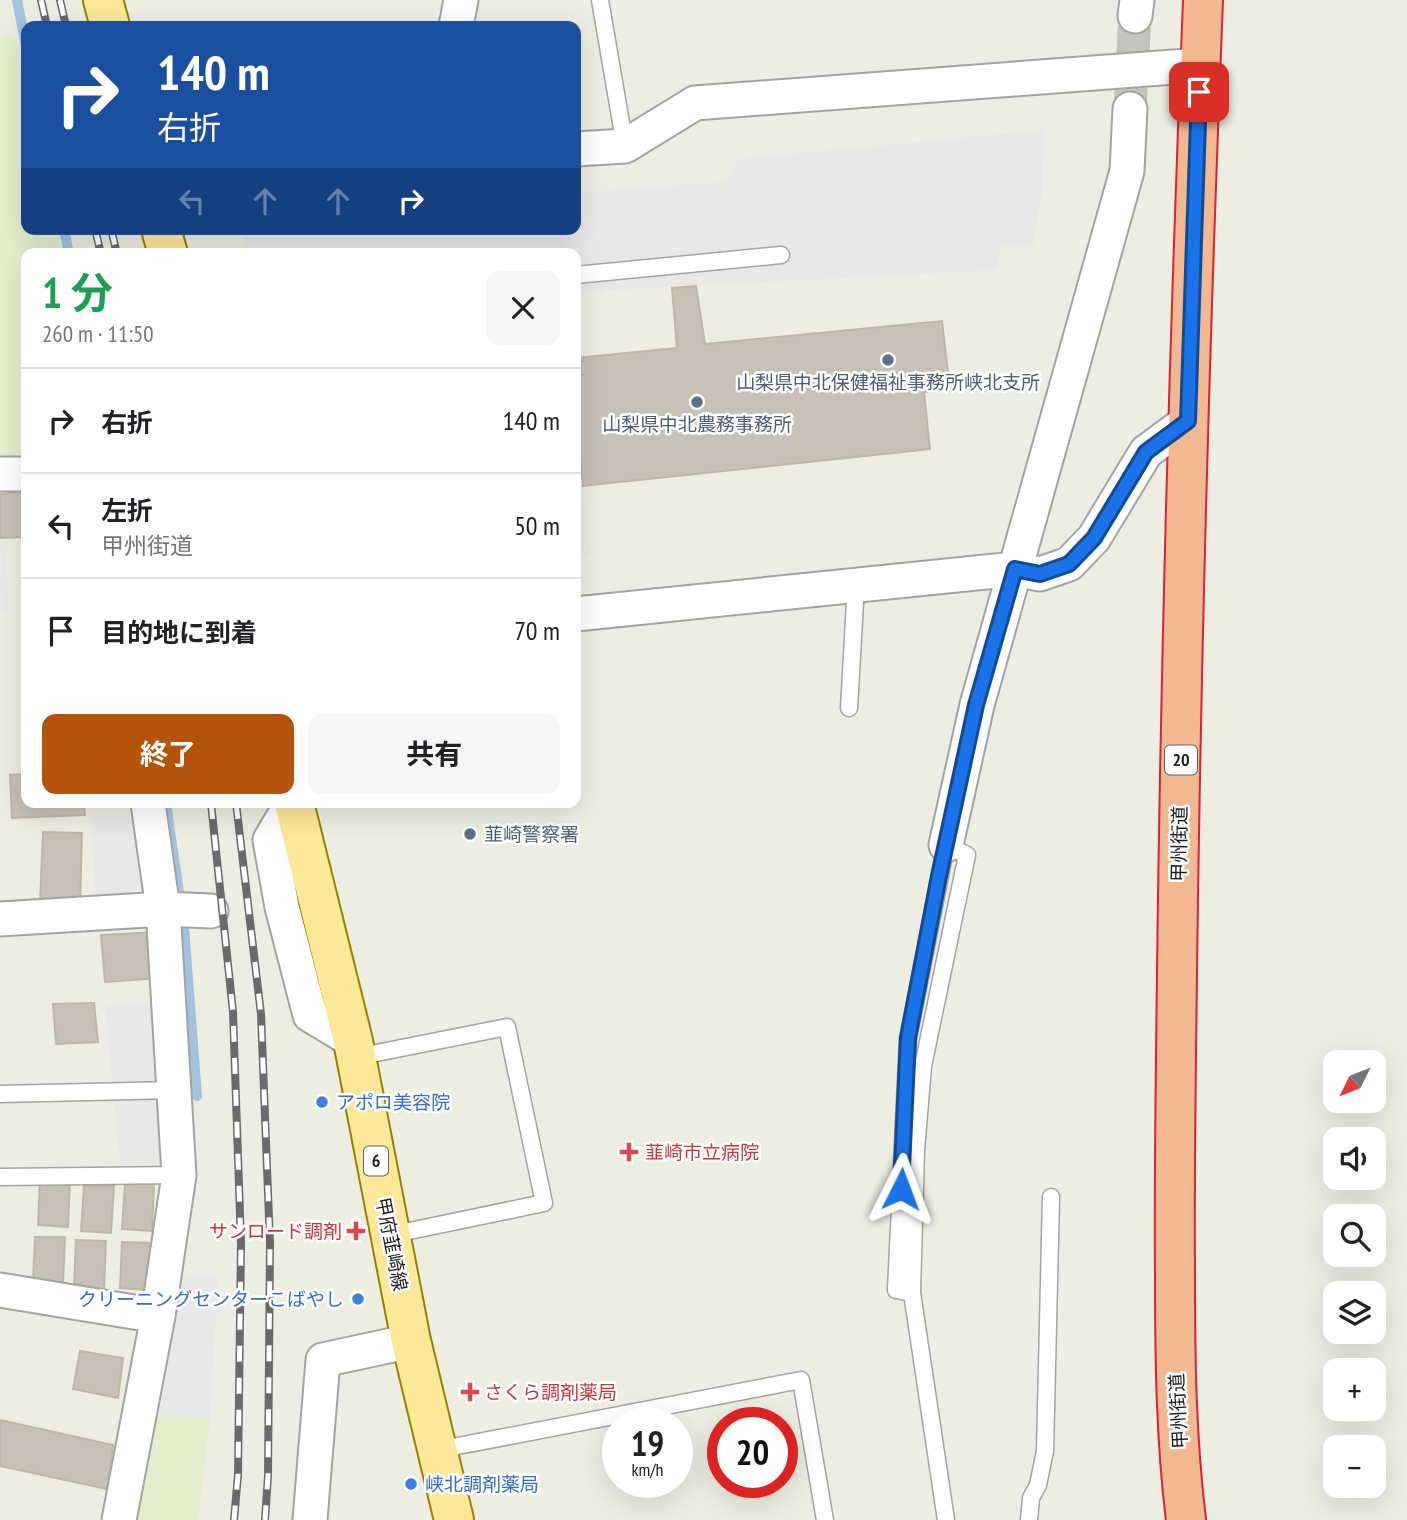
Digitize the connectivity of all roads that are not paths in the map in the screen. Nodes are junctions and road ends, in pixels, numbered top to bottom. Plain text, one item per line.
1 (103, 0) edge
2 (461, 0) edge
3 (600, 0) edge
4 (1203, 0) edge
5 (109, 21) edge
6 (457, 21) edge
7 (1200, 65) junction
8 (1130, 109) tunnel mouth
9 (625, 146) junction
10 (581, 149) edge
11 (781, 255) dead end
12 (581, 275) edge
13 (1188, 421) junction
14 (0, 474) edge
15 (21, 474) edge
16 (1015, 569) junction
17 (856, 585) junction
18 (581, 613) edge
19 (849, 708) dead end
20 (149, 808) edge
21 (290, 808) edge
22 (294, 808) edge
23 (946, 845) junction
24 (163, 909) junction
25 (211, 911) dead end
26 (0, 919) edge
27 (355, 1049) junction
28 (174, 1090) junction
29 (0, 1094) edge
30 (179, 1175) junction
31 (0, 1177) edge
32 (1051, 1196) dead end
33 (390, 1235) junction
34 (0, 1290) edge
35 (912, 1293) junction
36 (158, 1316) junction
37 (411, 1341) junction
38 (437, 1450) junction
39 (119, 1520) edge
40 (310, 1520) edge
41 (454, 1520) edge
42 (825, 1520) edge
43 (946, 1520) edge
44 (1029, 1520) edge
45 (1186, 1520) edge

1 - 5 main road
2 - 6 street
3 - 9 lane
4 - 7 highway, 甲州街道 / 20
7 - 9 street
7 - 13 highway, 甲州街道 / 20
8 - 16 street
9 - 10 street
11 - 12 lane
13 - 16 street
13 - 45 highway, 甲州街道 / 20
14 - 15 street
16 - 17 street
16 - 23 street
17 - 18 street
17 - 19 lane
20 - 24 street
21 - 27 street
22 - 27 main road, 甲府韮崎線 / 6
23 - 35 lane
23 - 35 lane
24 - 25 street
24 - 26 street
24 - 28 street
27 - 33 main road, 甲府韮崎線 / 6
27 - 33 lane
28 - 29 lane
28 - 30 street
30 - 31 lane
30 - 36 street
32 - 44 lane
33 - 37 main road, 甲府韮崎線 / 6
34 - 36 street
35 - 43 lane
36 - 39 street
37 - 38 main road, 甲府韮崎線 / 6
37 - 40 street
38 - 41 main road, 甲府韮崎線 / 6
38 - 42 lane

